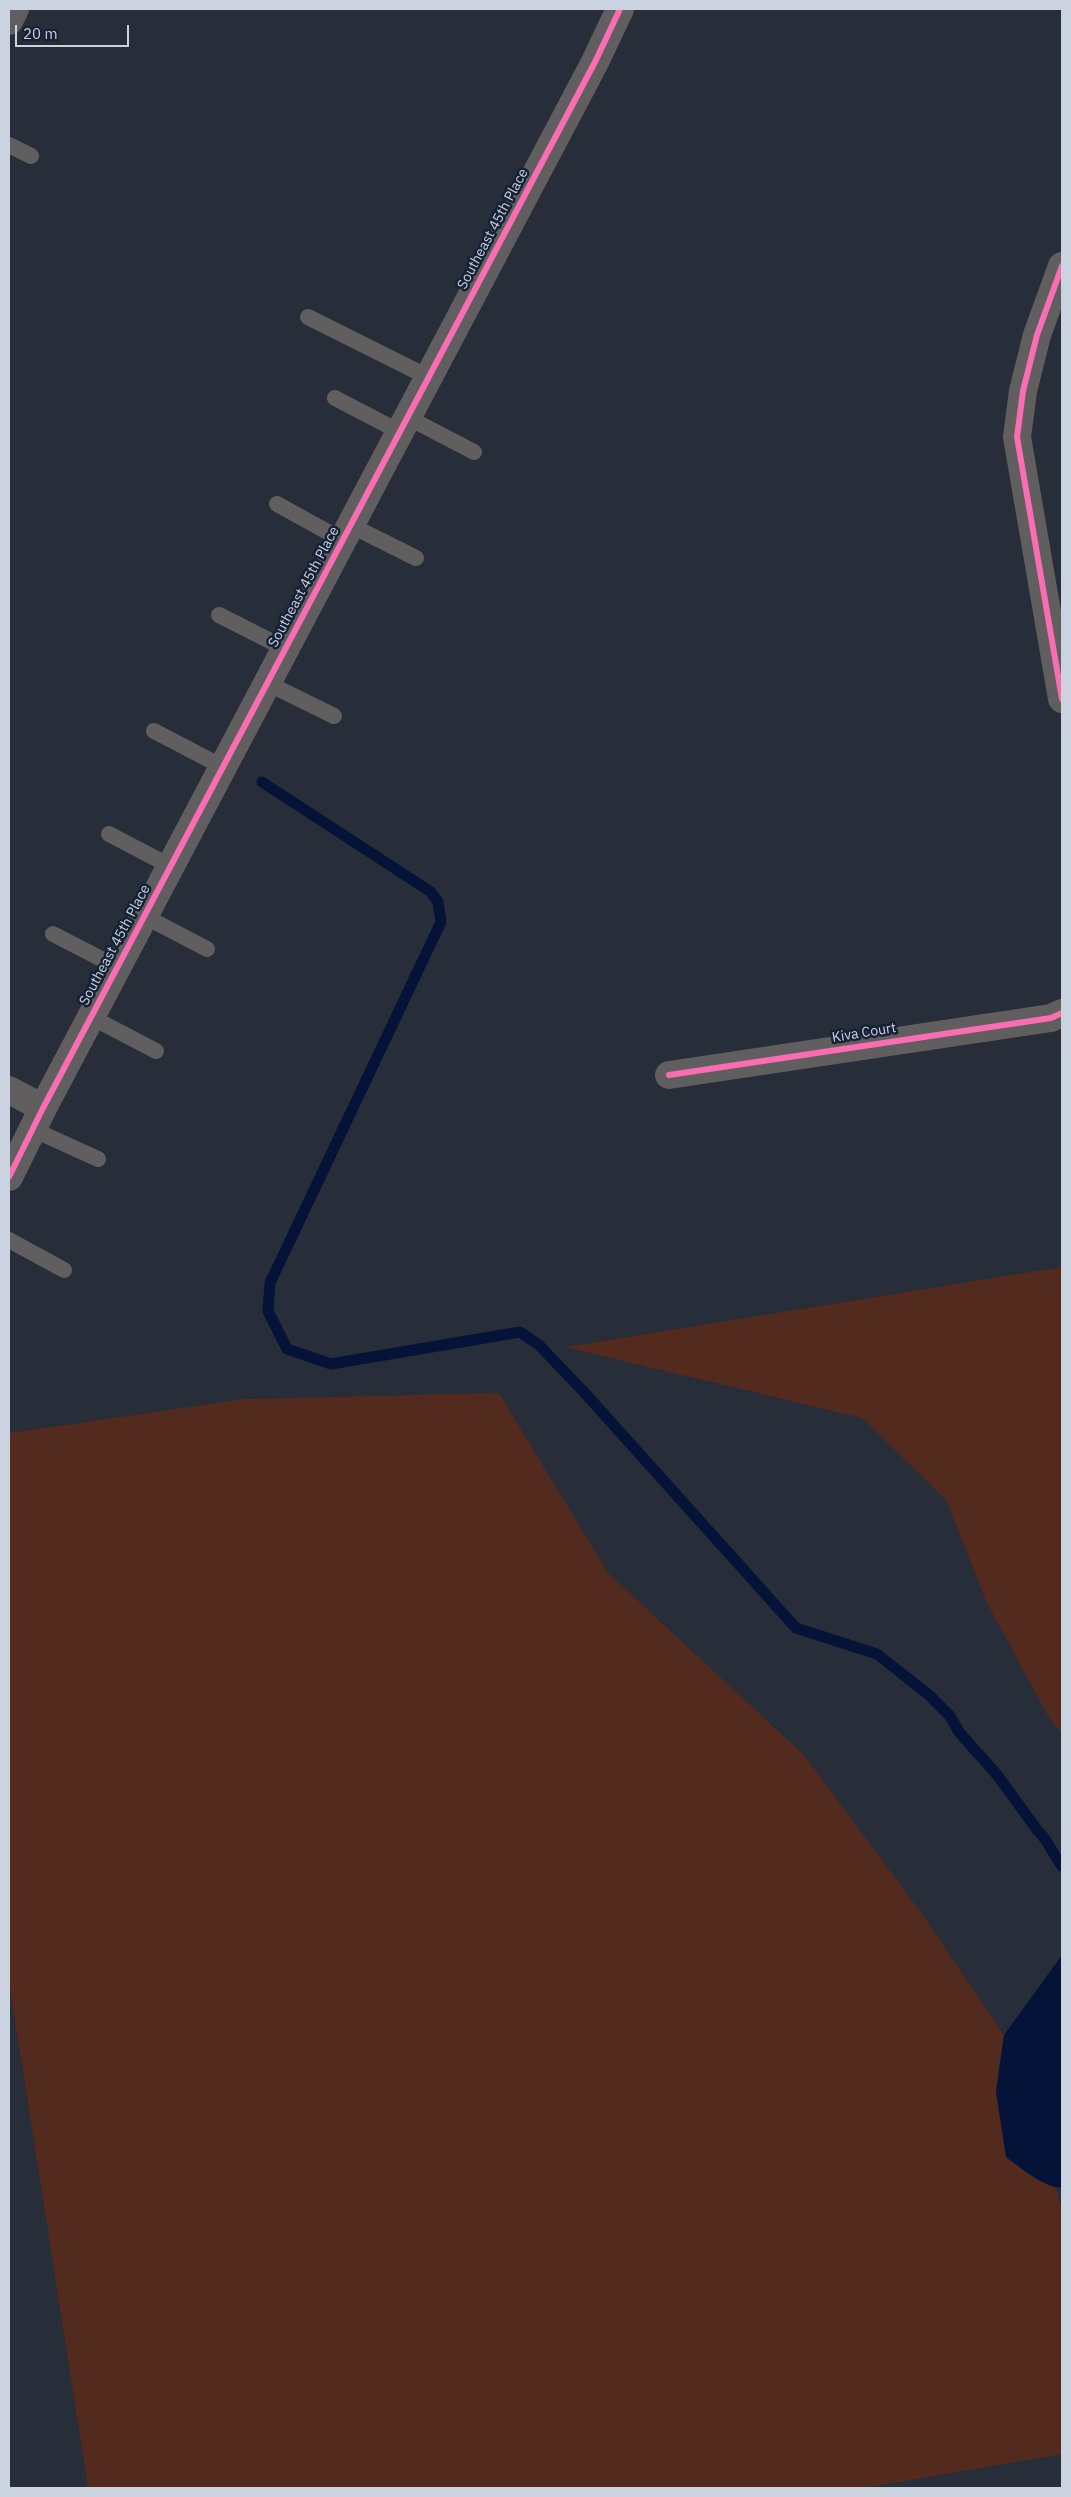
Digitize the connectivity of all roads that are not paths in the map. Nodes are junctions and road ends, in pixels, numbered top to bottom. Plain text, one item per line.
1 (15, 9) edge
2 (620, 9) edge
3 (9, 21) edge
4 (9, 145) edge
5 (30, 156) dead end
6 (1062, 266) edge
7 (308, 317) dead end
8 (428, 377) junction
9 (335, 398) dead end
10 (403, 425) junction
11 (474, 452) dead end
12 (277, 504) dead end
13 (346, 532) junction
14 (416, 558) dead end
15 (220, 615) dead end
16 (286, 649) junction
17 (267, 683) junction
18 (1062, 699) edge
19 (334, 716) dead end
20 (154, 731) dead end
21 (223, 767) junction
22 (109, 834) dead end
23 (170, 866) junction
24 (144, 916) junction
25 (53, 934) dead end
26 (207, 949) dead end
27 (117, 967) junction
28 (1062, 1013) edge
29 (92, 1017) junction
30 (156, 1050) dead end
31 (669, 1075) dead end
32 (9, 1090) edge
33 (38, 1118) junction
34 (98, 1159) dead end
35 (9, 1177) edge
36 (9, 1240) edge
37 (64, 1270) dead end

1 - 3 street
2 - 8 street, Southeast 45th Place
4 - 5 lane
6 - 18 street
7 - 8 lane
8 - 10 street, Southeast 45th Place
9 - 10 lane
10 - 11 lane
10 - 13 street, Southeast 45th Place
12 - 13 lane
13 - 14 lane
13 - 16 street, Southeast 45th Place
15 - 16 lane
16 - 17 street, Southeast 45th Place
17 - 19 lane
17 - 21 street, Southeast 45th Place
20 - 21 lane
21 - 23 street, Southeast 45th Place
22 - 23 lane
23 - 24 street, Southeast 45th Place
24 - 26 lane
24 - 27 street, Southeast 45th Place
25 - 27 lane
27 - 29 street, Southeast 45th Place
28 - 31 street, Kiva Court
29 - 30 lane
29 - 33 street, Southeast 45th Place
32 - 33 street
33 - 34 lane
33 - 35 street, Southeast 45th Place
36 - 37 lane

